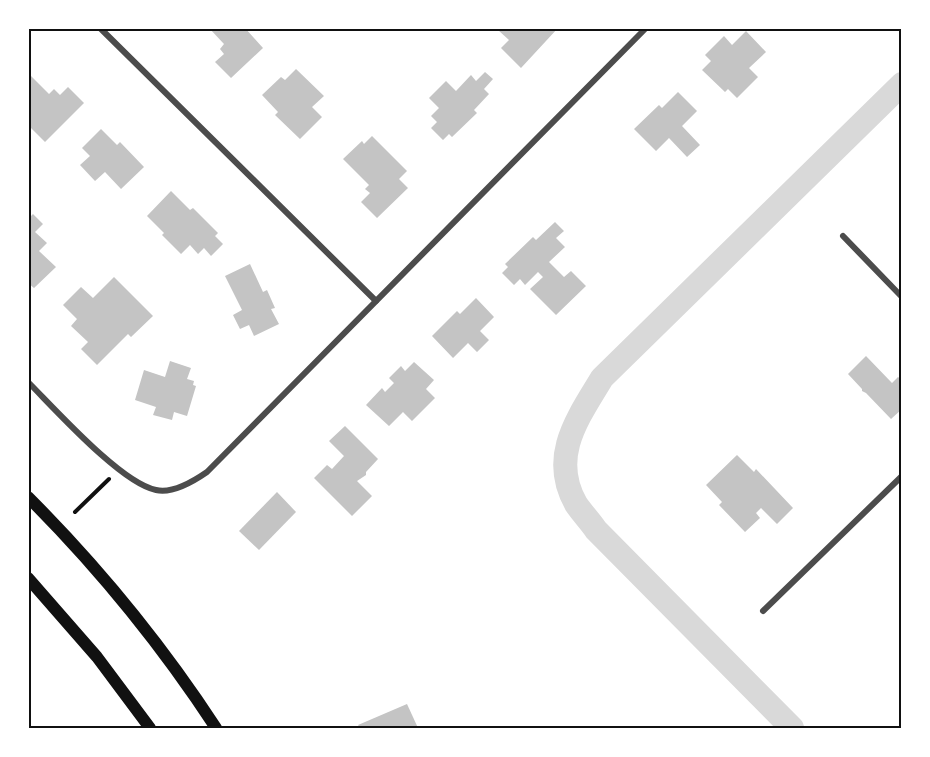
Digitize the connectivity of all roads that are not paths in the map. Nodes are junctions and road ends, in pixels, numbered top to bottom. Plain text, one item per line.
1 (100, 28) edge
2 (646, 28) edge
3 (843, 236) dead end
4 (902, 297) edge
5 (376, 301) junction
6 (28, 382) edge
7 (902, 476) edge
8 (28, 497) edge
9 (28, 578) edge
10 (763, 611) dead end
11 (150, 729) edge
12 (216, 729) edge

1 - 5 street
2 - 5 street
3 - 4 street
5 - 6 street
7 - 10 street
8 - 12 main road
9 - 11 main road

